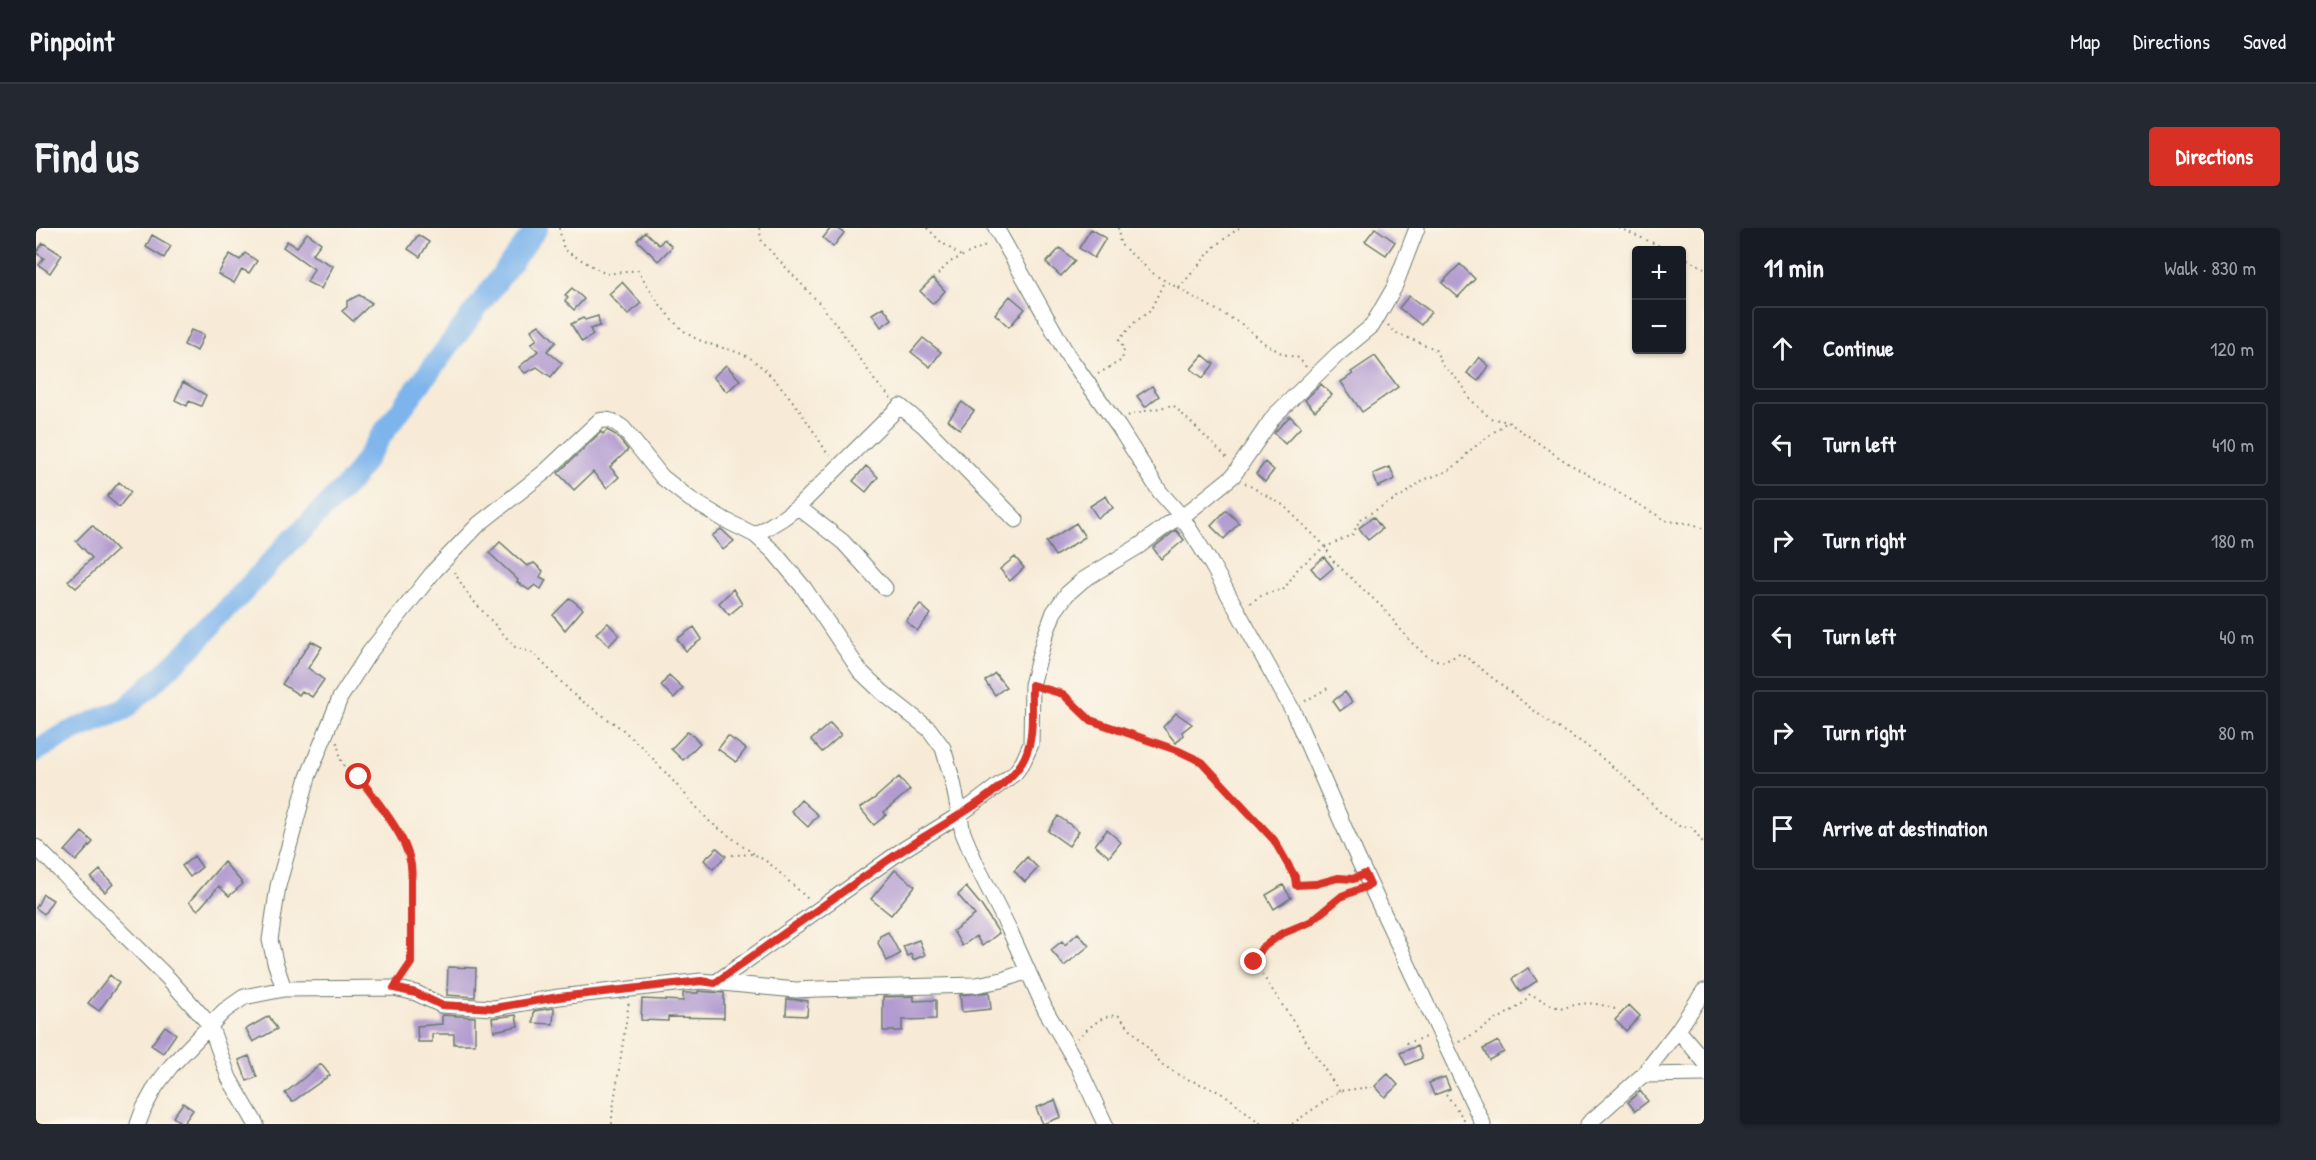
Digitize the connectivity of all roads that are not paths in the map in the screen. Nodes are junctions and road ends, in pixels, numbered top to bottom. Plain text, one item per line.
1 (1417, 228) edge
2 (999, 233) edge
3 (798, 507) junction
4 (1182, 517) junction
5 (1016, 520) dead end
6 (755, 535) junction
7 (885, 588) dead end
8 (958, 815) junction
9 (36, 847) edge
10 (1028, 971) junction
11 (715, 983) junction
12 (284, 989) junction
13 (1704, 991) edge
14 (210, 1025) junction
15 (1678, 1030) junction
16 (1704, 1061) edge
17 (1704, 1074) edge
18 (1643, 1075) junction
19 (138, 1124) edge
20 (255, 1124) edge
21 (1105, 1124) edge
22 (1483, 1124) edge
23 (1588, 1124) edge

1 - 4 street
2 - 4 street
3 - 5 street
3 - 6 street
3 - 7 street
4 - 8 street
4 - 22 street
6 - 8 street
6 - 12 street
8 - 10 street
8 - 11 street
9 - 14 street
10 - 11 street
10 - 21 street
11 - 12 street
12 - 14 street
13 - 15 street
14 - 19 street
14 - 20 street
15 - 16 street
15 - 18 street
17 - 18 street
18 - 23 street

